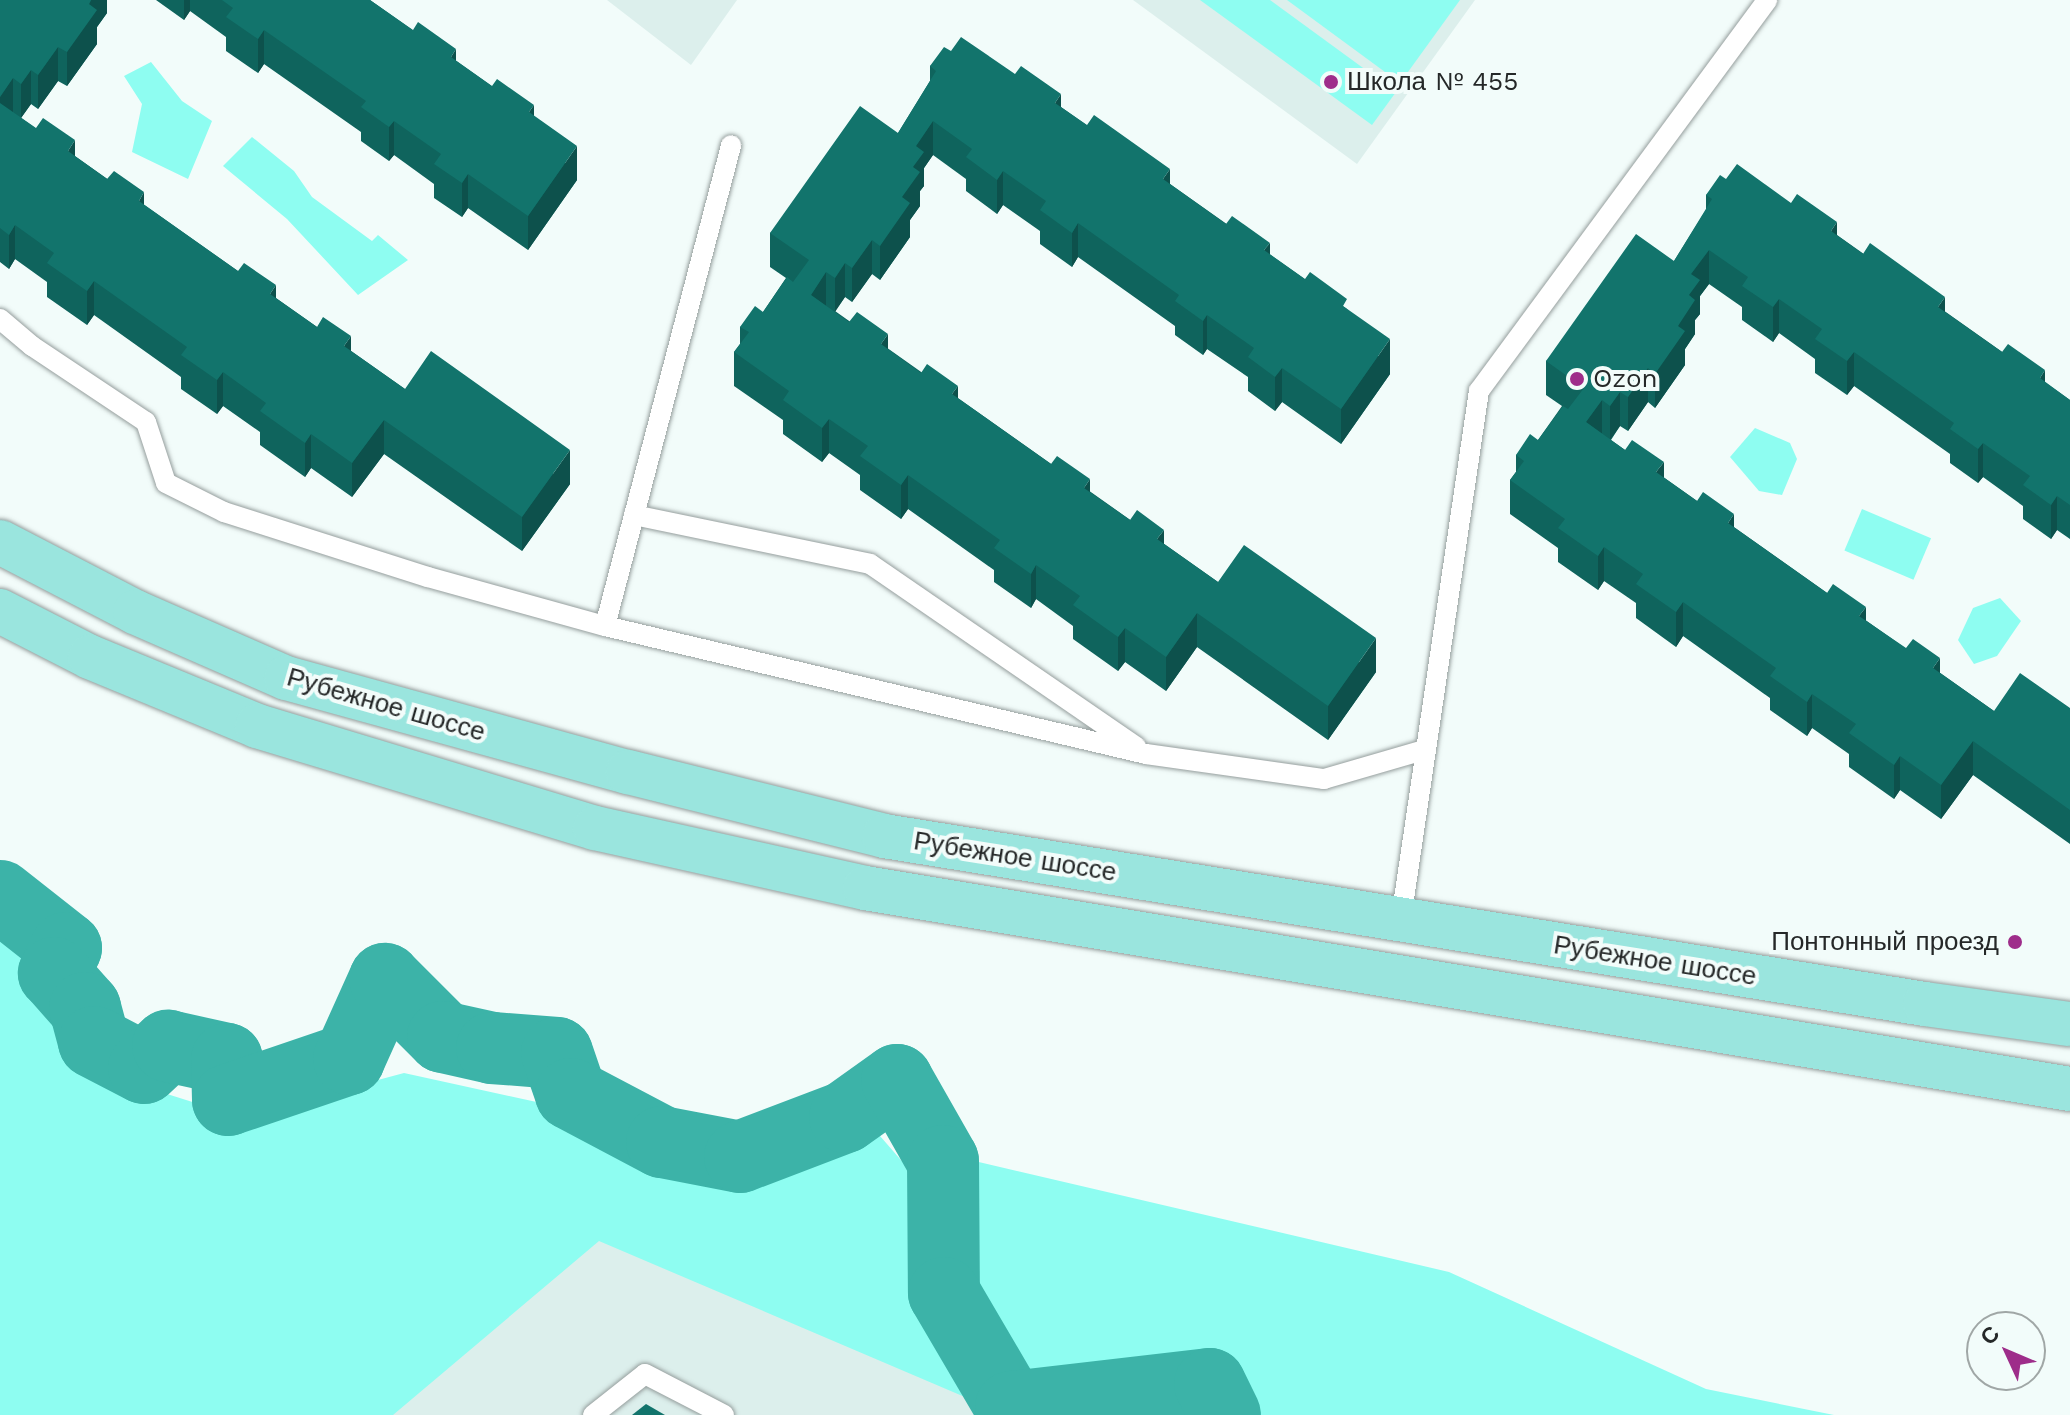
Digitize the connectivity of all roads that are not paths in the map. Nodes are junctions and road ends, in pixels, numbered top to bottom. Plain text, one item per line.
1 (1767, 0) edge
2 (731, 145) dead end
3 (0, 319) edge
4 (634, 515) junction
5 (0, 542) edge
6 (0, 611) edge
7 (605, 626) junction
8 (1424, 750) junction
9 (1146, 754) junction
10 (1401, 919) junction
11 (2070, 1024) edge
12 (2070, 1089) edge
13 (593, 1415) edge
14 (724, 1415) edge

1 - 8 lane
2 - 4 lane
3 - 7 lane
4 - 7 lane
4 - 9 lane
5 - 10 main road, Рубежное шоссе
6 - 12 main road
7 - 9 lane
8 - 9 lane
8 - 10 lane
10 - 11 main road, Рубежное шоссе
13 - 14 lane

